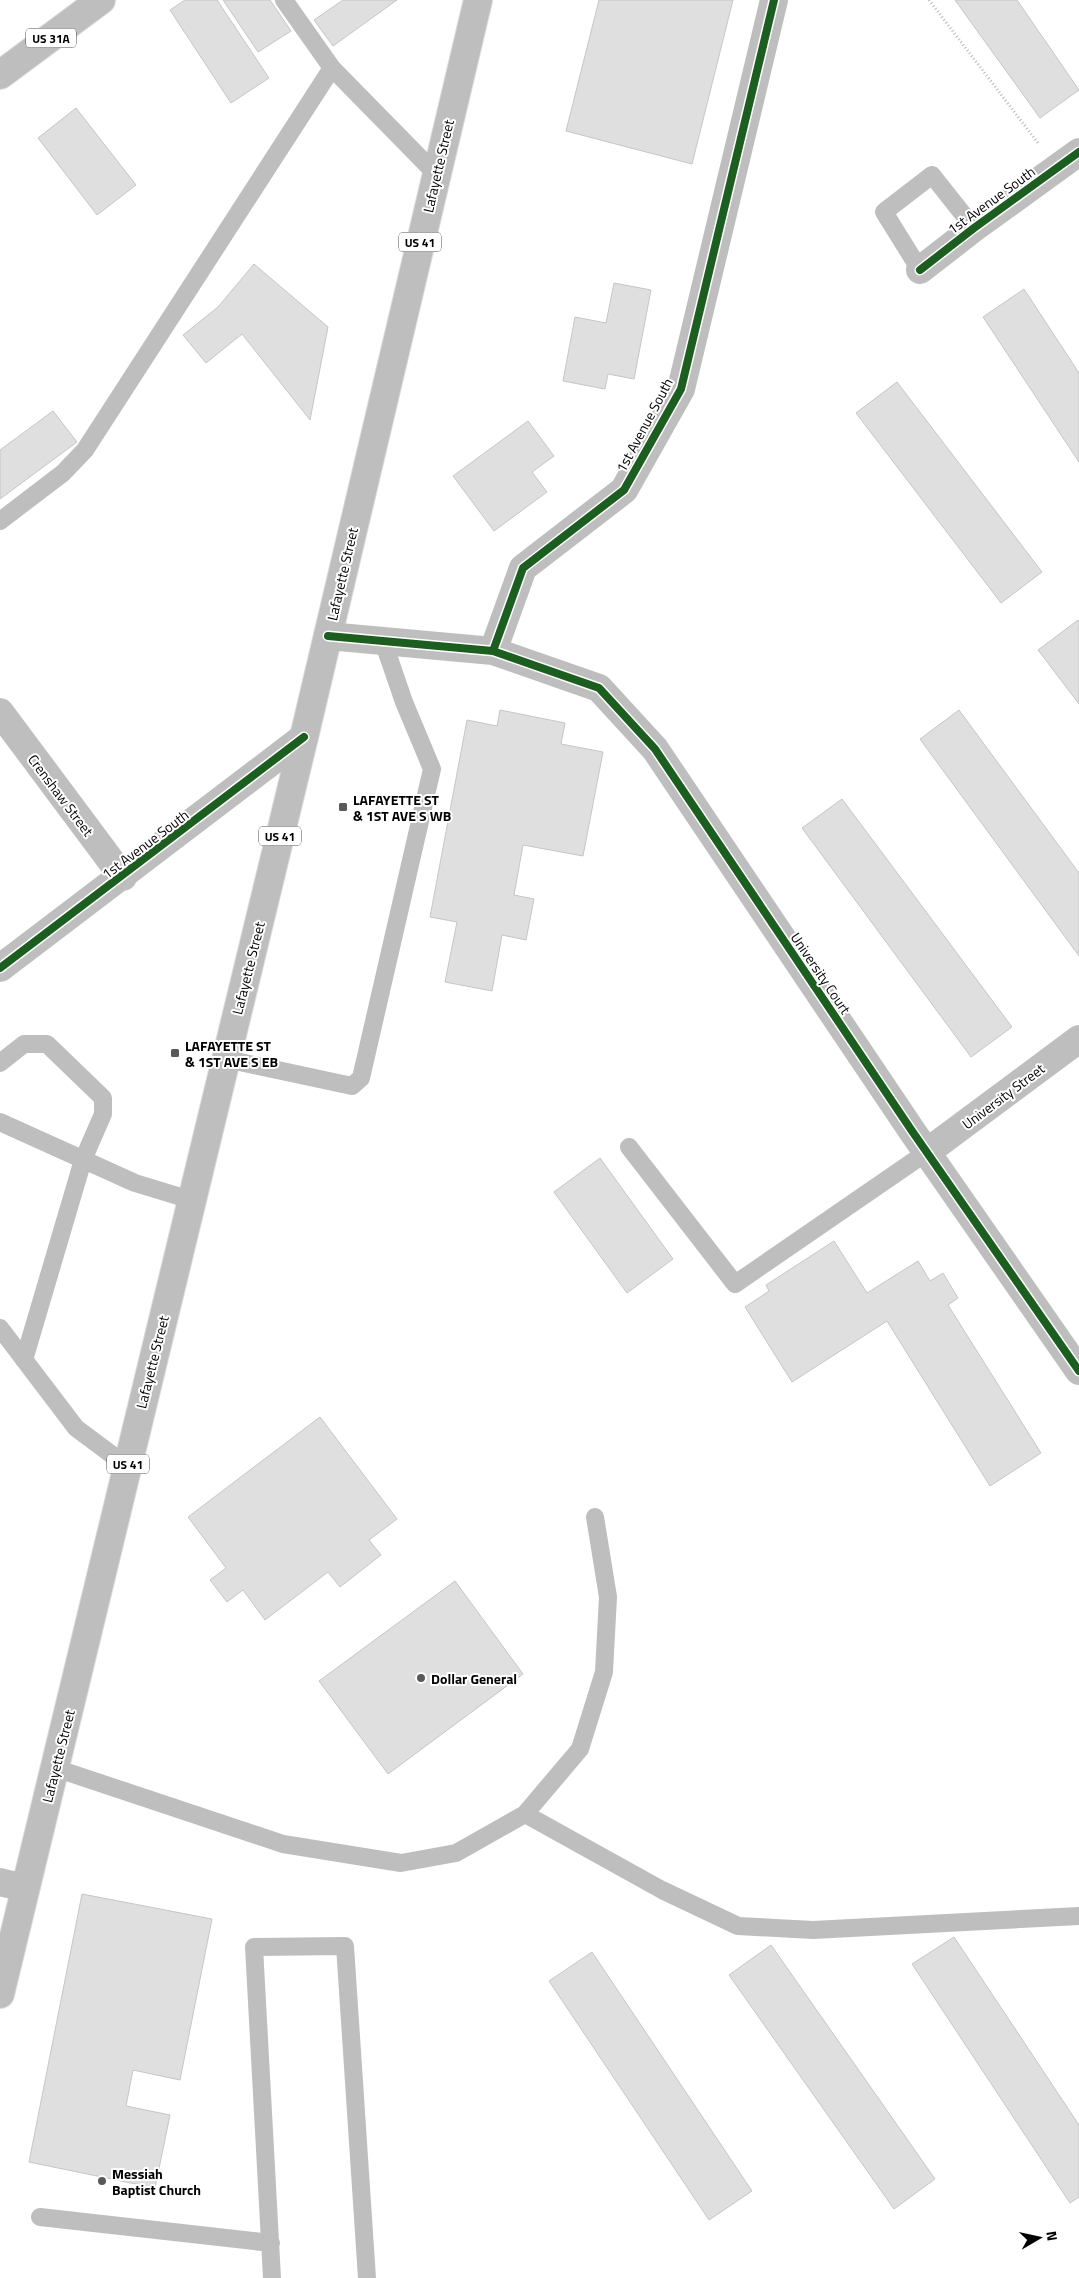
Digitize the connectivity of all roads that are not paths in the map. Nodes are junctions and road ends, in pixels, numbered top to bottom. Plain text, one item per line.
1 (101, 0) edge
2 (284, 0) edge
3 (478, 0) edge
4 (774, 0) edge
5 (332, 68) junction
6 (0, 75) edge
7 (1079, 152) edge
8 (436, 174) junction
9 (974, 228) junction
10 (920, 270) joint
11 (0, 521) edge
12 (328, 636) junction
13 (383, 641) junction
14 (493, 651) junction
15 (0, 712) edge
16 (304, 737) junction
17 (123, 877) junction
18 (0, 968) edge
19 (1079, 1039) edge
20 (226, 1059) junction
21 (0, 1063) edge
22 (0, 1122) edge
23 (629, 1146) dead end
24 (927, 1152) junction
25 (83, 1160) junction
26 (192, 1200) junction
27 (0, 1328) edge
28 (24, 1360) junction
29 (1079, 1371) edge
30 (127, 1466) junction
31 (596, 1517) dead end
32 (55, 1768) junction
33 (525, 1814) junction
34 (13, 1885) edge
35 (1079, 1916) edge
36 (0, 1994) edge
37 (40, 2217) dead end
38 (271, 2242) junction
39 (272, 2278) edge
40 (367, 2278) edge

1 - 6 street, US 31A
2 - 5 lane
3 - 8 street, Lafayette Street / US 41
4 - 14 street, 1st Avenue South
5 - 8 lane
5 - 11 lane
7 - 9 street, 1st Avenue South
8 - 12 street, Lafayette Street / US 41
9 - 10 street, 1st Avenue South
9 - 10 lane
12 - 13 street
12 - 16 street, Lafayette Street / US 41
13 - 14 street
13 - 20 lane
14 - 24 street, University Court
15 - 17 street, Crenshaw Street
16 - 17 street, 1st Avenue South
16 - 20 street, Lafayette Street / US 41
17 - 18 street, 1st Avenue South
19 - 24 street, University Street
20 - 26 street, Lafayette Street / US 41
21 - 25 lane
22 - 25 lane
23 - 24 lane
24 - 29 street, University Court
25 - 26 lane
25 - 28 lane
26 - 30 street, Lafayette Street / US 41
27 - 28 lane
28 - 30 lane
30 - 32 street, Lafayette Street / US 41
31 - 33 lane
32 - 33 lane
32 - 34 street, Lafayette Street / US 41
33 - 35 lane
34 - 36 street, Lafayette Street / US 41
37 - 38 lane
38 - 39 lane
38 - 40 lane

